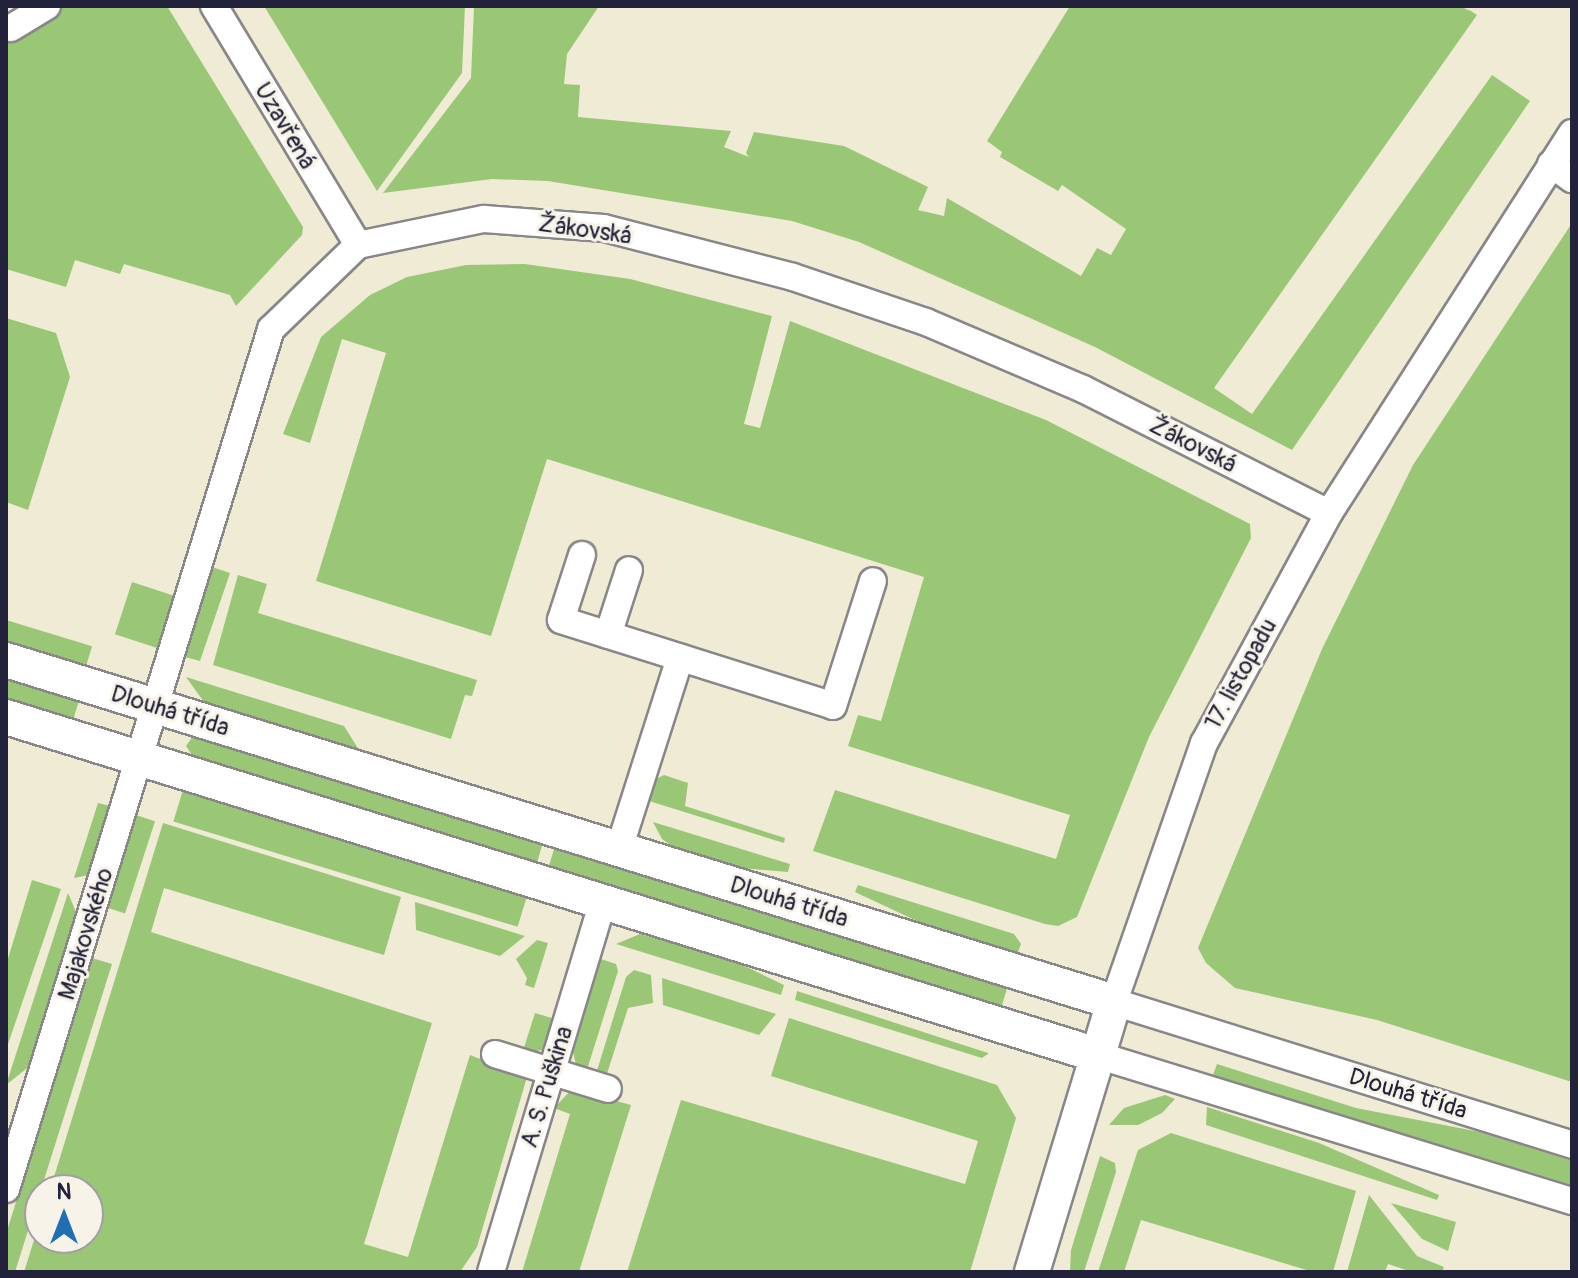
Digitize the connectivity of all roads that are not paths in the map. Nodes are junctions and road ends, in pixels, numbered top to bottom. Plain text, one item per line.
1 (47, 6) edge
2 (214, 6) edge
3 (11, 28) dead end
4 (1572, 133) edge
5 (1561, 171) edge
6 (358, 245) junction
7 (1329, 513) junction
8 (582, 555) dead end
9 (629, 570) dead end
10 (873, 581) dead end
11 (608, 635) junction
12 (680, 658) junction
13 (6, 660) edge
14 (155, 706) junction
15 (6, 717) edge
16 (140, 758) junction
17 (619, 849) junction
18 (603, 901) junction
19 (1114, 1002) junction
20 (495, 1054) dead end
21 (1097, 1055) junction
22 (551, 1071) junction
23 (608, 1089) dead end
24 (18, 1105) edge
25 (1572, 1145) edge
26 (6, 1189) edge
27 (1572, 1201) edge
28 (1031, 1271) edge
29 (491, 1272) edge

1 - 3 street
2 - 6 street, Uzavřená
4 - 5 street, 17. listopadu
5 - 7 street, 17. listopadu
6 - 7 street, Žákovská
6 - 14 street
7 - 19 street, 17. listopadu
8 - 11 street
9 - 11 street
10 - 12 street
11 - 12 street
12 - 17 street
13 - 14 main road, Dlouhá třída
14 - 16 street
14 - 17 main road, Dlouhá třída
15 - 16 main road
16 - 18 main road
16 - 24 street, Majakovského
17 - 19 main road, Dlouhá třída
18 - 21 main road
18 - 22 street, A. S. Puškina
19 - 21 main road, 17. listopadu
19 - 25 street, Dlouhá třída
20 - 22 street
21 - 27 street
21 - 28 main road, 17. listopadu
22 - 23 street
22 - 29 street, A. S. Puškina
24 - 26 street, Majakovského

